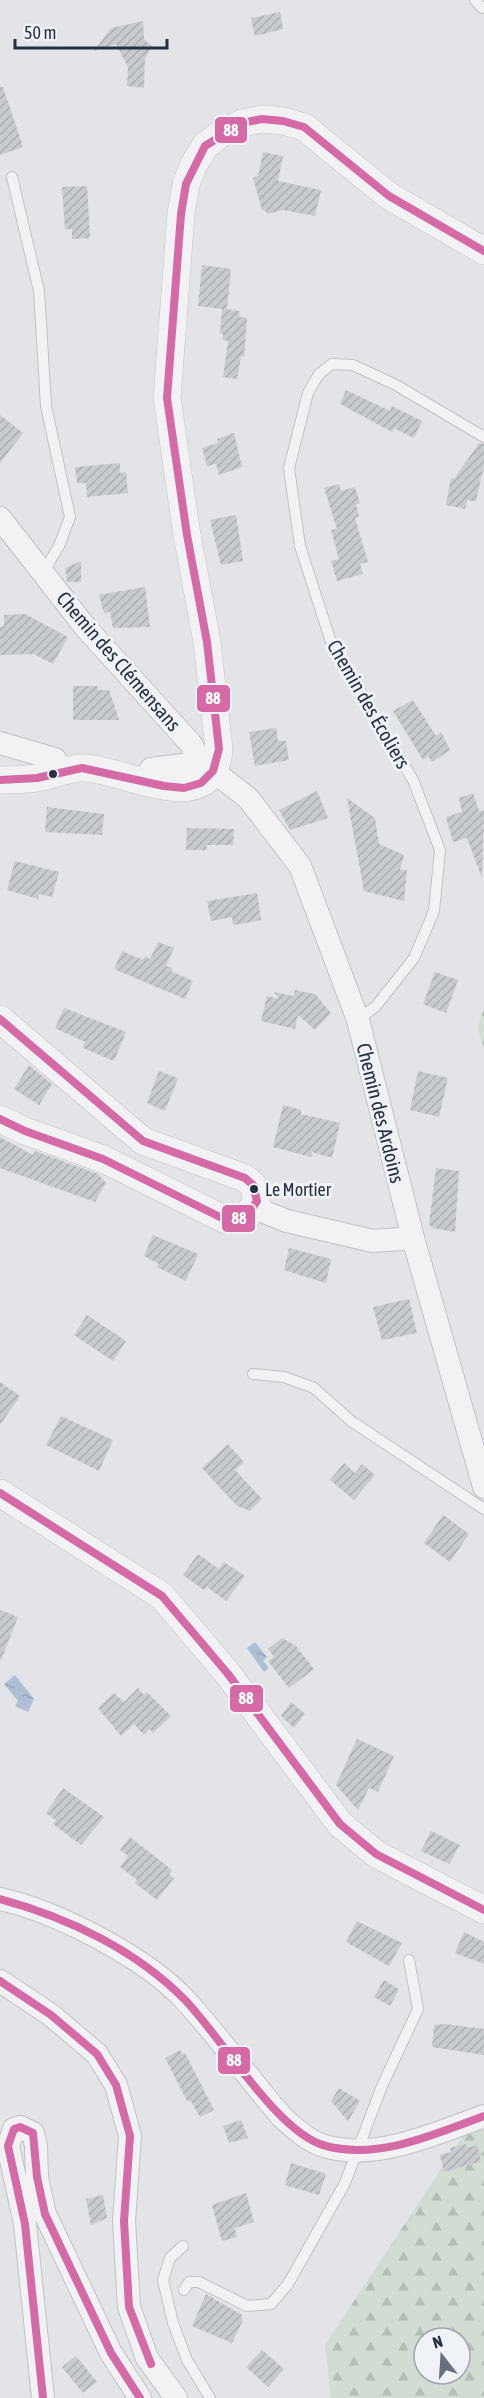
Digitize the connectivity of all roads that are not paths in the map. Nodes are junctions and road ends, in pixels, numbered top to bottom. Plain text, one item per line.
1 (12, 177) dead end
2 (484, 251) edge
3 (484, 437) edge
4 (0, 518) edge
5 (44, 571) junction
6 (0, 743) edge
7 (60, 770) junction
8 (214, 772) junction
9 (0, 780) edge
10 (142, 780) junction
11 (0, 1019) edge
12 (358, 1020) junction
13 (0, 1119) edge
14 (254, 1208) junction
15 (413, 1238) junction
16 (253, 1374) dead end
17 (484, 1487) edge
18 (0, 1493) edge
19 (484, 1509) edge
20 (0, 1899) edge
21 (484, 1910) edge
22 (409, 1960) dead end
23 (0, 1981) edge
24 (484, 2116) edge
25 (356, 2151) junction
26 (183, 2246) dead end
27 (184, 2290) dead end
28 (43, 2398) edge
29 (140, 2398) edge
30 (176, 2398) edge
31 (210, 2398) edge

1 - 5 lane
2 - 8 street
3 - 12 lane, Chemin des Écoliers
4 - 5 street, Chemin des Clémensans
5 - 10 street, Chemin des Clémensans
6 - 7 street
7 - 9 street
7 - 10 street
8 - 10 street
8 - 12 street, Chemin des Ardoins
11 - 14 street
12 - 15 street, Chemin des Ardoins
13 - 14 street
14 - 15 street
15 - 17 street, Chemin des Ardoins
16 - 19 lane
18 - 21 street
20 - 25 street
22 - 25 lane
23 - 30 street
24 - 25 street
25 - 27 lane
26 - 31 lane
28 - 29 street

